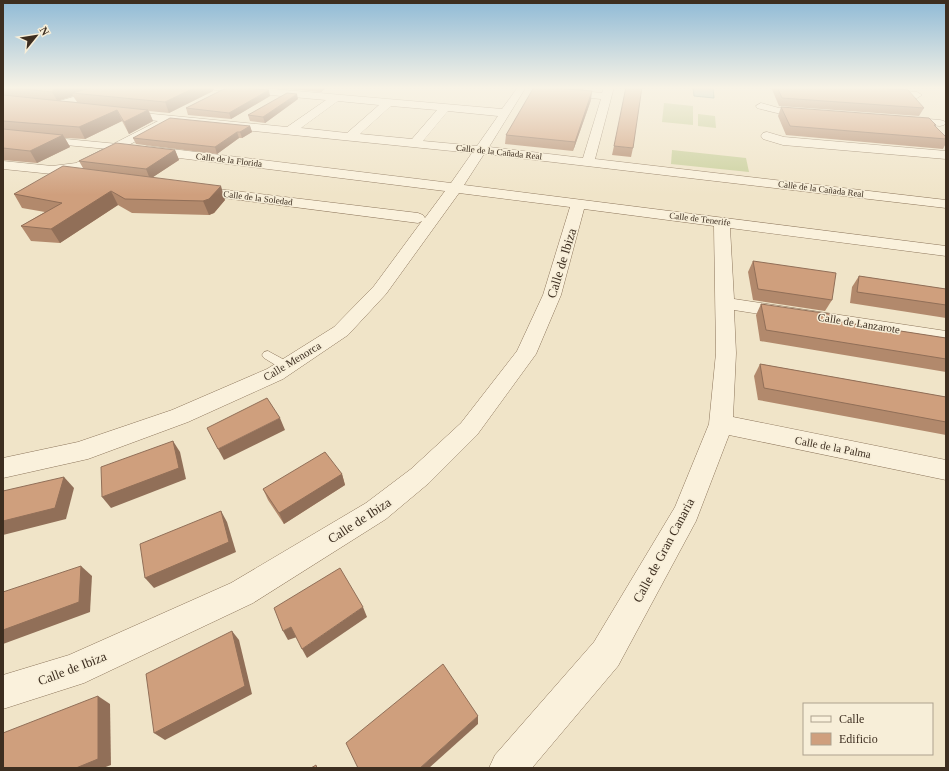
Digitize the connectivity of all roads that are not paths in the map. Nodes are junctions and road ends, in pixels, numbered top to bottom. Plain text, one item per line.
1 (162, 123) edge
2 (221, 123) edge
3 (301, 123) edge
4 (366, 123) edge
5 (432, 123) edge
6 (498, 123) edge
7 (599, 123) edge
8 (918, 123) edge
9 (234, 124) joint
10 (943, 127) edge
11 (291, 130) junction
12 (3, 136) edge
13 (767, 136) dead end
14 (350, 137) junction
15 (415, 143) junction
16 (118, 147) junction
17 (480, 150) junction
18 (946, 155) edge
19 (588, 162) junction
20 (3, 165) edge
21 (60, 169) junction
22 (90, 177) edge
23 (176, 188) edge
24 (455, 188) junction
25 (578, 204) junction
26 (946, 204) edge
27 (427, 219) junction
28 (722, 222) junction
29 (946, 251) edge
30 (725, 303) junction
31 (946, 337) edge
32 (268, 355) dead end
33 (286, 366) junction
34 (721, 424) junction
35 (3, 468) edge
36 (946, 470) edge
37 (3, 692) edge
38 (508, 768) edge

1 - 16 street
2 - 9 street, Calle de la Cañada Real
3 - 11 street
4 - 14 street
5 - 15 street
6 - 17 street, Calle Menorca
7 - 19 street
8 - 10 street
9 - 11 street, Calle de la Cañada Real
11 - 14 street, Calle de la Cañada Real
12 - 16 street, Calle de la Florida
13 - 18 street
14 - 15 street, Calle de la Cañada Real
15 - 17 street, Calle de la Cañada Real
16 - 21 street
16 - 24 street, Calle de la Florida
17 - 19 street, Calle de la Cañada Real
17 - 24 street, Calle Menorca
19 - 26 street, Calle de la Cañada Real
20 - 21 street
21 - 22 street
23 - 27 street, Calle de la Soledad
24 - 25 street, Calle de Tenerife
24 - 27 street, Calle Menorca
25 - 28 street, Calle de Tenerife
25 - 37 street, Calle de Ibiza
27 - 33 street, Calle Menorca
28 - 29 street, Calle de Tenerife
28 - 30 street, Calle de Gran Canaria
30 - 31 street, Calle de Lanzarote
30 - 34 street, Calle de Gran Canaria
32 - 33 lane
33 - 35 street, Calle Menorca
34 - 36 street, Calle de la Palma
34 - 38 street, Calle de Gran Canaria

